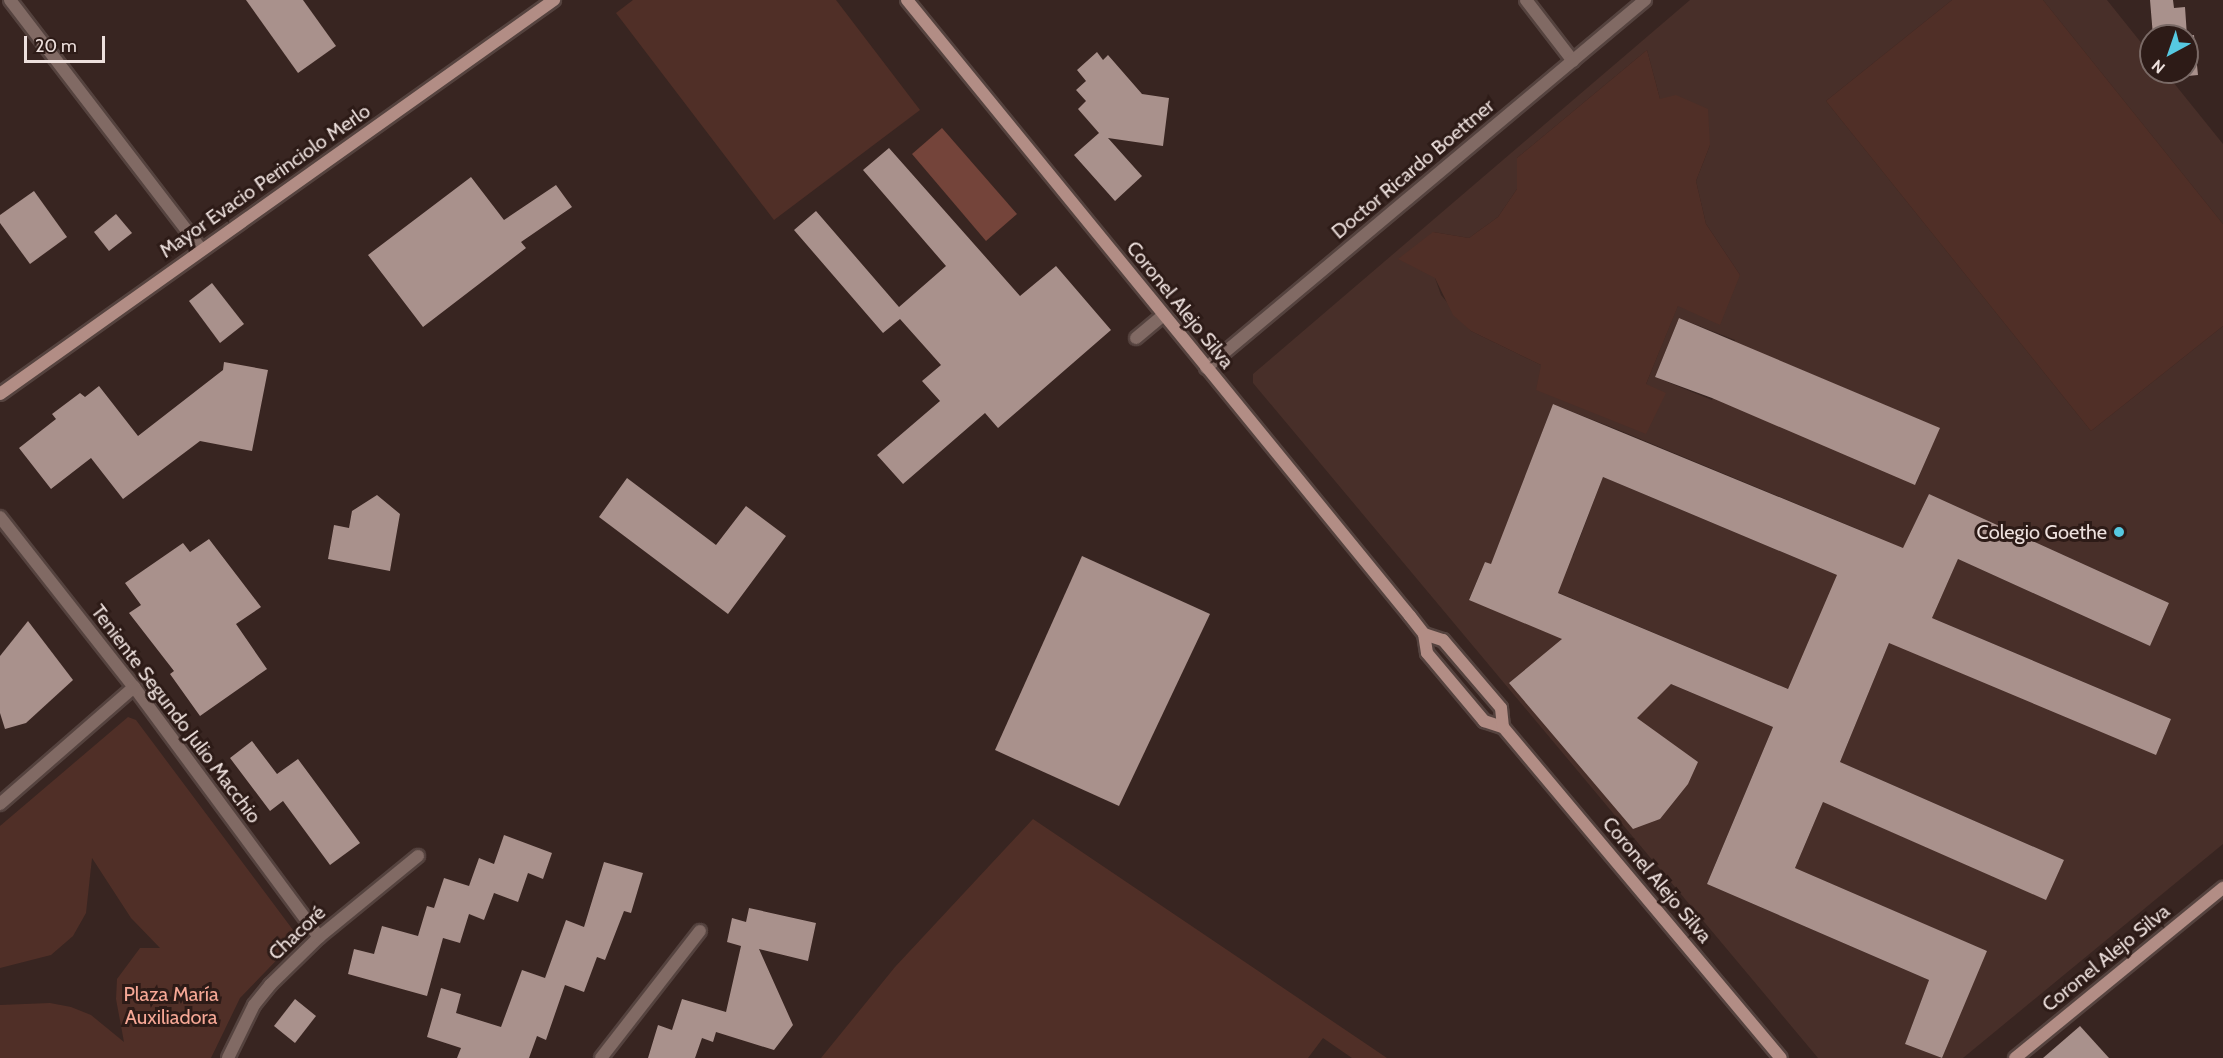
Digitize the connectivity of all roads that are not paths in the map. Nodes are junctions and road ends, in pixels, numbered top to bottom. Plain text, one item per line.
1 (10, 0) edge
2 (554, 0) edge
3 (907, 0) edge
4 (1526, 0) edge
5 (1646, 0) edge
6 (1573, 61) junction
7 (202, 250) junction
8 (1162, 316) junction
9 (1136, 338) dead end
10 (1206, 368) junction
11 (0, 394) edge
12 (0, 517) edge
13 (1424, 634) junction
14 (134, 687) junction
15 (1503, 727) junction
16 (0, 804) edge
17 (417, 856) dead end
18 (2223, 888) edge
19 (700, 931) dead end
20 (319, 937) junction
21 (1776, 1056) edge
22 (228, 1058) edge
23 (601, 1058) edge
24 (2014, 1058) edge

1 - 7 street
2 - 7 main road, Mayor Evacio Perinciolo Merlo
3 - 8 main road, Coronel Alejo Silva
4 - 6 street
5 - 6 street, Doctor Ricardo Boettner
6 - 10 street, Doctor Ricardo Boettner
7 - 11 main road, Mayor Evacio Perinciolo Merlo
8 - 9 street
8 - 10 main road, Coronel Alejo Silva
10 - 13 main road, Coronel Alejo Silva
12 - 14 street, Teniente Segundo Julio Macchio
13 - 15 main road, Coronel Alejo Silva
13 - 15 main road, Coronel Alejo Silva
14 - 16 street
14 - 20 street, Teniente Segundo Julio Macchio
15 - 21 main road, Coronel Alejo Silva
17 - 20 street, Chacoré
18 - 24 main road, Coronel Alejo Silva
19 - 23 street
20 - 22 street, Chacoré

